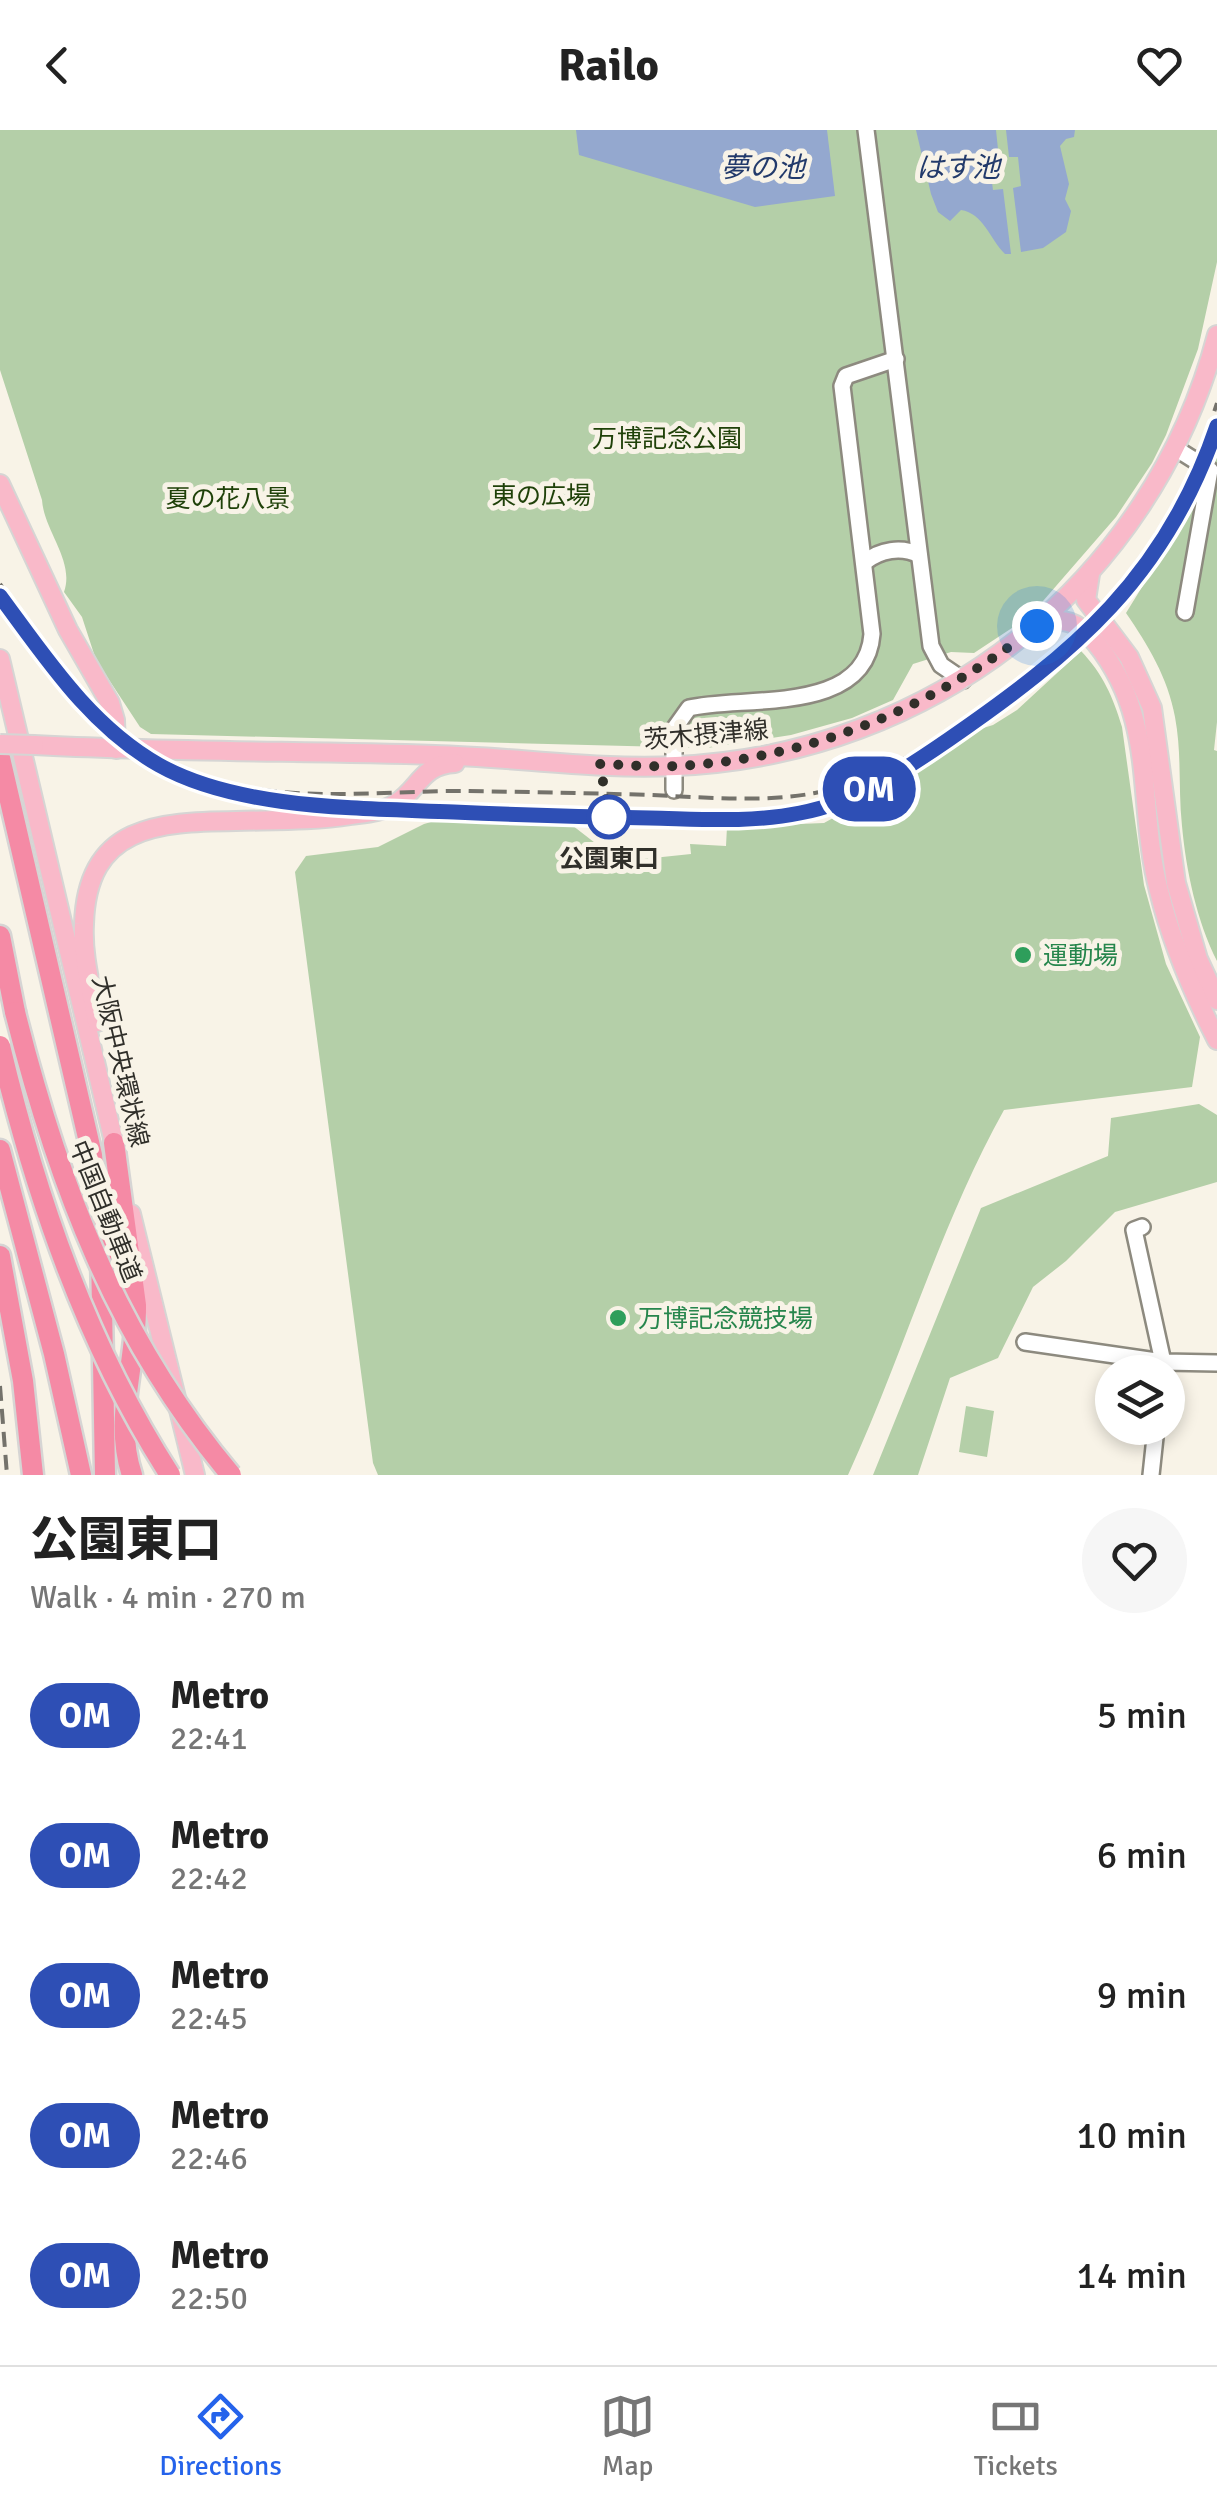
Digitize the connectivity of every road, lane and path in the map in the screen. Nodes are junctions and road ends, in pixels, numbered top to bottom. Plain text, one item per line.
1 (866, 130) edge
2 (1217, 335) edge
3 (896, 358) junction
4 (1175, 448) junction
5 (0, 484) edge
6 (919, 555) junction
7 (864, 562) junction
8 (1090, 574) junction
9 (1184, 612) dead end
10 (1037, 626) junction
11 (0, 659) edge
12 (964, 680) junction
13 (0, 744) edge
14 (116, 749) junction
15 (0, 758) edge
16 (490, 760) junction
17 (674, 766) junction
18 (674, 790) dead end
19 (0, 936) edge
20 (1217, 1000) edge
21 (1217, 1040) edge
22 (0, 1046) edge
23 (103, 1093) junction
24 (114, 1143) junction
25 (0, 1150) edge
26 (1142, 1227) dead end
27 (0, 1256) edge
28 (1025, 1342) dead end
29 (1097, 1355) edge
30 (1160, 1355) edge
31 (1217, 1362) edge
32 (1185, 1365) edge
33 (1154, 1445) edge
34 (33, 1475) edge
35 (81, 1475) edge
36 (105, 1475) edge
37 (132, 1475) edge
38 (170, 1475) edge
39 (195, 1475) edge
40 (231, 1475) edge
41 (1151, 1475) edge

1 - 3 street
2 - 4 main road, 茨木摂津線
3 - 6 street
3 - 7 street
4 - 8 main road, 茨木摂津線
4 - 9 street
5 - 14 main road
6 - 7 street
6 - 12 street
7 - 17 street
8 - 10 main road, 茨木摂津線
8 - 20 main road
10 - 12 main road, 茨木摂津線
10 - 21 main road
11 - 23 main road, 大阪中央環状線
12 - 17 main road, 茨木摂津線
13 - 14 main road, 茨木摂津線, bridge
14 - 16 main road, 茨木摂津線
15 - 36 highway
16 - 17 main road, 茨木摂津線
16 - 23 main road
17 - 18 street
19 - 40 highway, 中国自動車道, bridge
22 - 38 highway, 中国自動車道, bridge
23 - 24 main road, 大阪中央環状線
24 - 37 highway
24 - 39 main road, 大阪中央環状線
25 - 35 highway
26 - 30 street
27 - 34 highway
28 - 29 street
31 - 32 street
33 - 41 street

